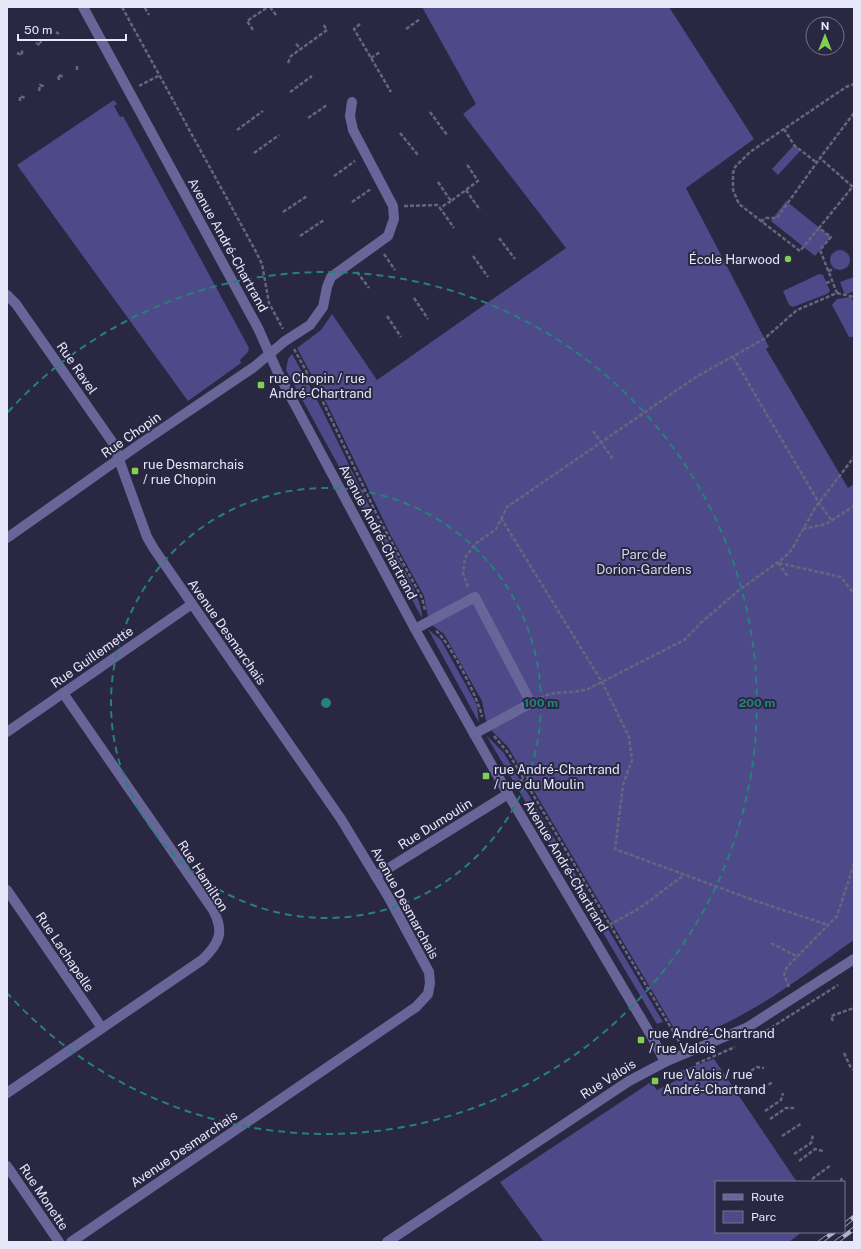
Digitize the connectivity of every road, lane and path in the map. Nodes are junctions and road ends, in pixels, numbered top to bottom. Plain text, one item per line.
1 (83, 7) edge
2 (122, 7) edge
3 (269, 7) edge
4 (145, 8) dead end
5 (149, 15) dead end
6 (276, 15) dead end
7 (420, 20) dead end
8 (323, 24) dead end
9 (360, 24) dead end
10 (406, 29) dead end
11 (253, 30) dead end
12 (56, 32) dead end
13 (59, 34) dead end
14 (41, 40) dead end
15 (36, 43) dead end
16 (296, 44) dead end
17 (301, 49) junction
18 (22, 50) dead end
19 (380, 52) dead end
20 (17, 53) dead end
21 (371, 58) junction
22 (288, 63) dead end
23 (77, 66) dead end
24 (77, 70) dead end
25 (160, 74) junction
26 (312, 76) dead end
27 (64, 77) dead end
28 (59, 80) dead end
29 (854, 84) edge
30 (137, 87) dead end
31 (45, 88) dead end
32 (39, 91) dead end
33 (290, 92) dead end
34 (391, 92) dead end
35 (25, 98) dead end
36 (20, 101) dead end
37 (352, 102) dead end
38 (327, 105) dead end
39 (262, 111) dead end
40 (430, 112) dead end
41 (854, 113) edge
42 (308, 118) dead end
43 (784, 129) junction
44 (237, 130) dead end
45 (400, 132) dead end
46 (279, 135) dead end
47 (446, 135) dead end
48 (254, 153) dead end
49 (418, 154) dead end
50 (820, 158) junction
51 (355, 162) dead end
52 (466, 163) dead end
53 (817, 163) junction
54 (334, 176) dead end
55 (438, 182) dead end
56 (853, 186) edge
57 (371, 189) dead end
58 (466, 190) junction
59 (307, 196) dead end
60 (451, 201) junction
61 (352, 202) dead end
62 (402, 206) dead end
63 (440, 208) junction
64 (480, 210) dead end
65 (284, 212) dead end
66 (324, 220) dead end
67 (761, 222) junction
68 (454, 228) dead end
69 (819, 228) junction
70 (300, 236) dead end
71 (499, 238) dead end
72 (382, 251) dead end
73 (472, 256) dead end
74 (515, 259) dead end
75 (834, 269) dead end
76 (355, 270) dead end
77 (395, 270) dead end
78 (828, 271) junction
79 (488, 277) dead end
80 (832, 281) junction
81 (826, 283) dead end
82 (369, 288) dead end
83 (837, 293) junction
84 (7, 295) edge
85 (854, 297) edge
86 (414, 298) dead end
87 (387, 316) dead end
88 (428, 319) dead end
89 (280, 325) dead end
90 (401, 337) dead end
91 (295, 351) dead end
92 (270, 354) junction
93 (733, 357) junction
94 (592, 431) dead end
95 (601, 442) junction
96 (854, 458) edge
97 (613, 459) dead end
98 (119, 460) junction
99 (819, 502) junction
100 (854, 506) edge
101 (501, 518) junction
102 (832, 521) junction
103 (803, 529) junction
104 (7, 538) edge
105 (778, 563) junction
106 (788, 577) dead end
107 (470, 593) dead end
108 (854, 594) edge
109 (192, 604) junction
110 (425, 613) dead end
111 (415, 629) junction
112 (433, 629) dead end
113 (602, 682) junction
114 (62, 693) junction
115 (550, 693) dead end
116 (483, 723) dead end
117 (489, 731) dead end
118 (7, 732) edge
119 (474, 734) junction
120 (524, 780) junction
121 (513, 782) dead end
122 (508, 794) junction
123 (854, 864) edge
124 (685, 874) junction
125 (376, 876) junction
126 (7, 890) edge
127 (609, 924) junction
128 (828, 925) junction
129 (771, 943) dead end
130 (798, 957) junction
131 (854, 959) edge
132 (789, 987) dead end
133 (854, 1008) edge
134 (832, 1021) dead end
135 (102, 1028) junction
136 (679, 1041) dead end
137 (844, 1053) dead end
138 (665, 1062) junction
139 (764, 1068) dead end
140 (854, 1070) edge
141 (741, 1077) dead end
142 (773, 1082) dead end
143 (7, 1093) edge
144 (783, 1093) dead end
145 (753, 1094) dead end
146 (794, 1108) dead end
147 (764, 1111) dead end
148 (770, 1119) dead end
149 (802, 1123) dead end
150 (813, 1135) dead end
151 (782, 1136) dead end
152 (823, 1151) dead end
153 (794, 1154) dead end
154 (799, 1161) dead end
155 (7, 1166) edge
156 (831, 1166) dead end
157 (842, 1177) dead end
158 (812, 1179) dead end
159 (841, 1181) edge
160 (59, 1242) edge
161 (71, 1242) edge
162 (387, 1242) edge

1 - 92 street, Avenue André-Chartrand
2 - 25 path, Avenue André-Chartrand
3 - 6 path
3 - 11 path
4 - 5 path
7 - 10 path
8 - 17 path
9 - 21 path
12 - 13 path
14 - 15 path
16 - 17 path
17 - 22 path
18 - 20 path
19 - 21 path
21 - 34 path
23 - 24 path
25 - 30 path
25 - 89 path, Avenue André-Chartrand
26 - 33 path
27 - 28 path
29 - 43 path
31 - 32 path
35 - 36 path
37 - 92 street, Rue Chopin
38 - 42 path
39 - 44 path
40 - 47 path
41 - 50 path
43 - 53 path
43 - 67 path
45 - 49 path
46 - 48 path
50 - 53 path
50 - 56 path
51 - 54 path
52 - 58 path
53 - 67 path
55 - 60 path
56 - 69 path
57 - 61 path
58 - 60 path
58 - 64 path
59 - 65 path
60 - 63 path
62 - 63 path
63 - 68 path
66 - 70 path
67 - 69 path
69 - 78 path
71 - 74 path
72 - 77 path
73 - 79 path
75 - 78 path
76 - 82 path
78 - 80 path
80 - 81 path
80 - 83 path
83 - 85 path
83 - 93 path
84 - 98 street, Rue Ravel
86 - 88 path
87 - 90 path
91 - 110 path, Avenue André-Chartrand
92 - 98 street, Rue Chopin
92 - 111 street, Avenue André-Chartrand
93 - 95 path
93 - 99 path
94 - 95 path
95 - 97 path
95 - 101 path
96 - 99 path
98 - 104 street, Rue Chopin
98 - 109 street, Avenue Desmarchais
99 - 102 path
99 - 103 path
100 - 102 path
101 - 107 path
101 - 113 path
102 - 103 path
103 - 105 path
105 - 106 path
105 - 108 path
105 - 113 path
109 - 114 street, Rue Guillemette
109 - 125 street, Avenue Desmarchais
111 - 119 street, Avenue André-Chartrand
111 - 119 street
112 - 116 path
113 - 115 path
113 - 124 path
114 - 118 street, Rue Guillemette
114 - 135 street, Rue Hamilton
117 - 120 path, Avenue André-Chartrand
119 - 122 street, Avenue André-Chartrand
120 - 121 path
120 - 127 path, Avenue André-Chartrand
122 - 125 street, Rue Dumoulin
122 - 138 street, Avenue André-Chartrand
123 - 128 path
124 - 127 path
124 - 128 path
125 - 161 street, Avenue Desmarchais
126 - 135 street, Rue Lachapelle
127 - 136 path, Avenue André-Chartrand
128 - 130 path
129 - 130 path
130 - 132 path
131 - 138 street, Rue Valois
133 - 134 path
135 - 143 street, Rue Hamilton
137 - 140 path
138 - 162 street, Rue Valois
139 - 141 path
142 - 145 path
144 - 147 path
146 - 148 path
149 - 151 path
150 - 153 path
152 - 154 path
155 - 160 street, Rue Monette
156 - 158 path
157 - 159 path

